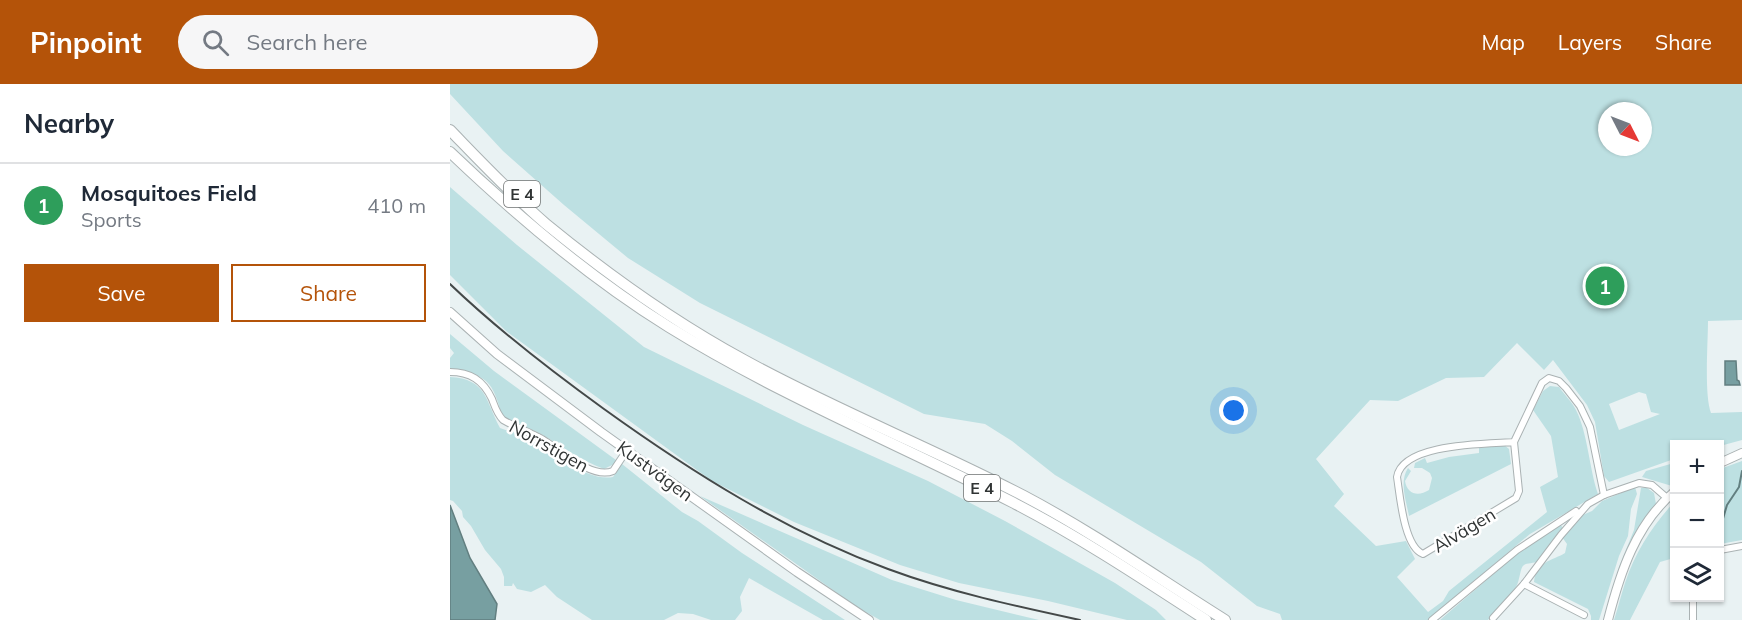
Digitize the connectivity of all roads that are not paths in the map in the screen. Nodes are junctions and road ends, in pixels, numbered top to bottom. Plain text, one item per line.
1 (450, 122) edge
2 (450, 130) edge
3 (450, 152) edge
4 (597, 263) junction
5 (450, 312) edge
6 (450, 372) edge
7 (1514, 442) junction
8 (627, 450) junction
9 (1742, 453) edge
10 (1724, 461) edge
11 (1672, 494) edge
12 (1604, 495) junction
13 (1667, 498) junction
14 (1576, 511) dead end
15 (1742, 546) edge
16 (1724, 549) edge
17 (1524, 584) junction
18 (1693, 602) edge
19 (1584, 615) dead end
20 (1493, 618) dead end
21 (869, 620) edge
22 (1206, 620) edge
23 (1225, 620) edge
24 (1432, 620) edge
25 (1608, 620) edge
26 (1694, 620) edge

1 - 4 highway, E 4
2 - 4 highway, E 4
3 - 22 highway, E 4
4 - 23 highway, E 4
5 - 8 main road, Kustvägen
6 - 8 street, Norrstigen
7 - 7 street, Alvägen
7 - 12 street
8 - 21 main road, Kustvägen
9 - 10 main road
11 - 13 main road
12 - 13 street
12 - 17 street
13 - 25 main road
14 - 24 street
15 - 16 street
17 - 19 street
17 - 20 street
18 - 26 street

